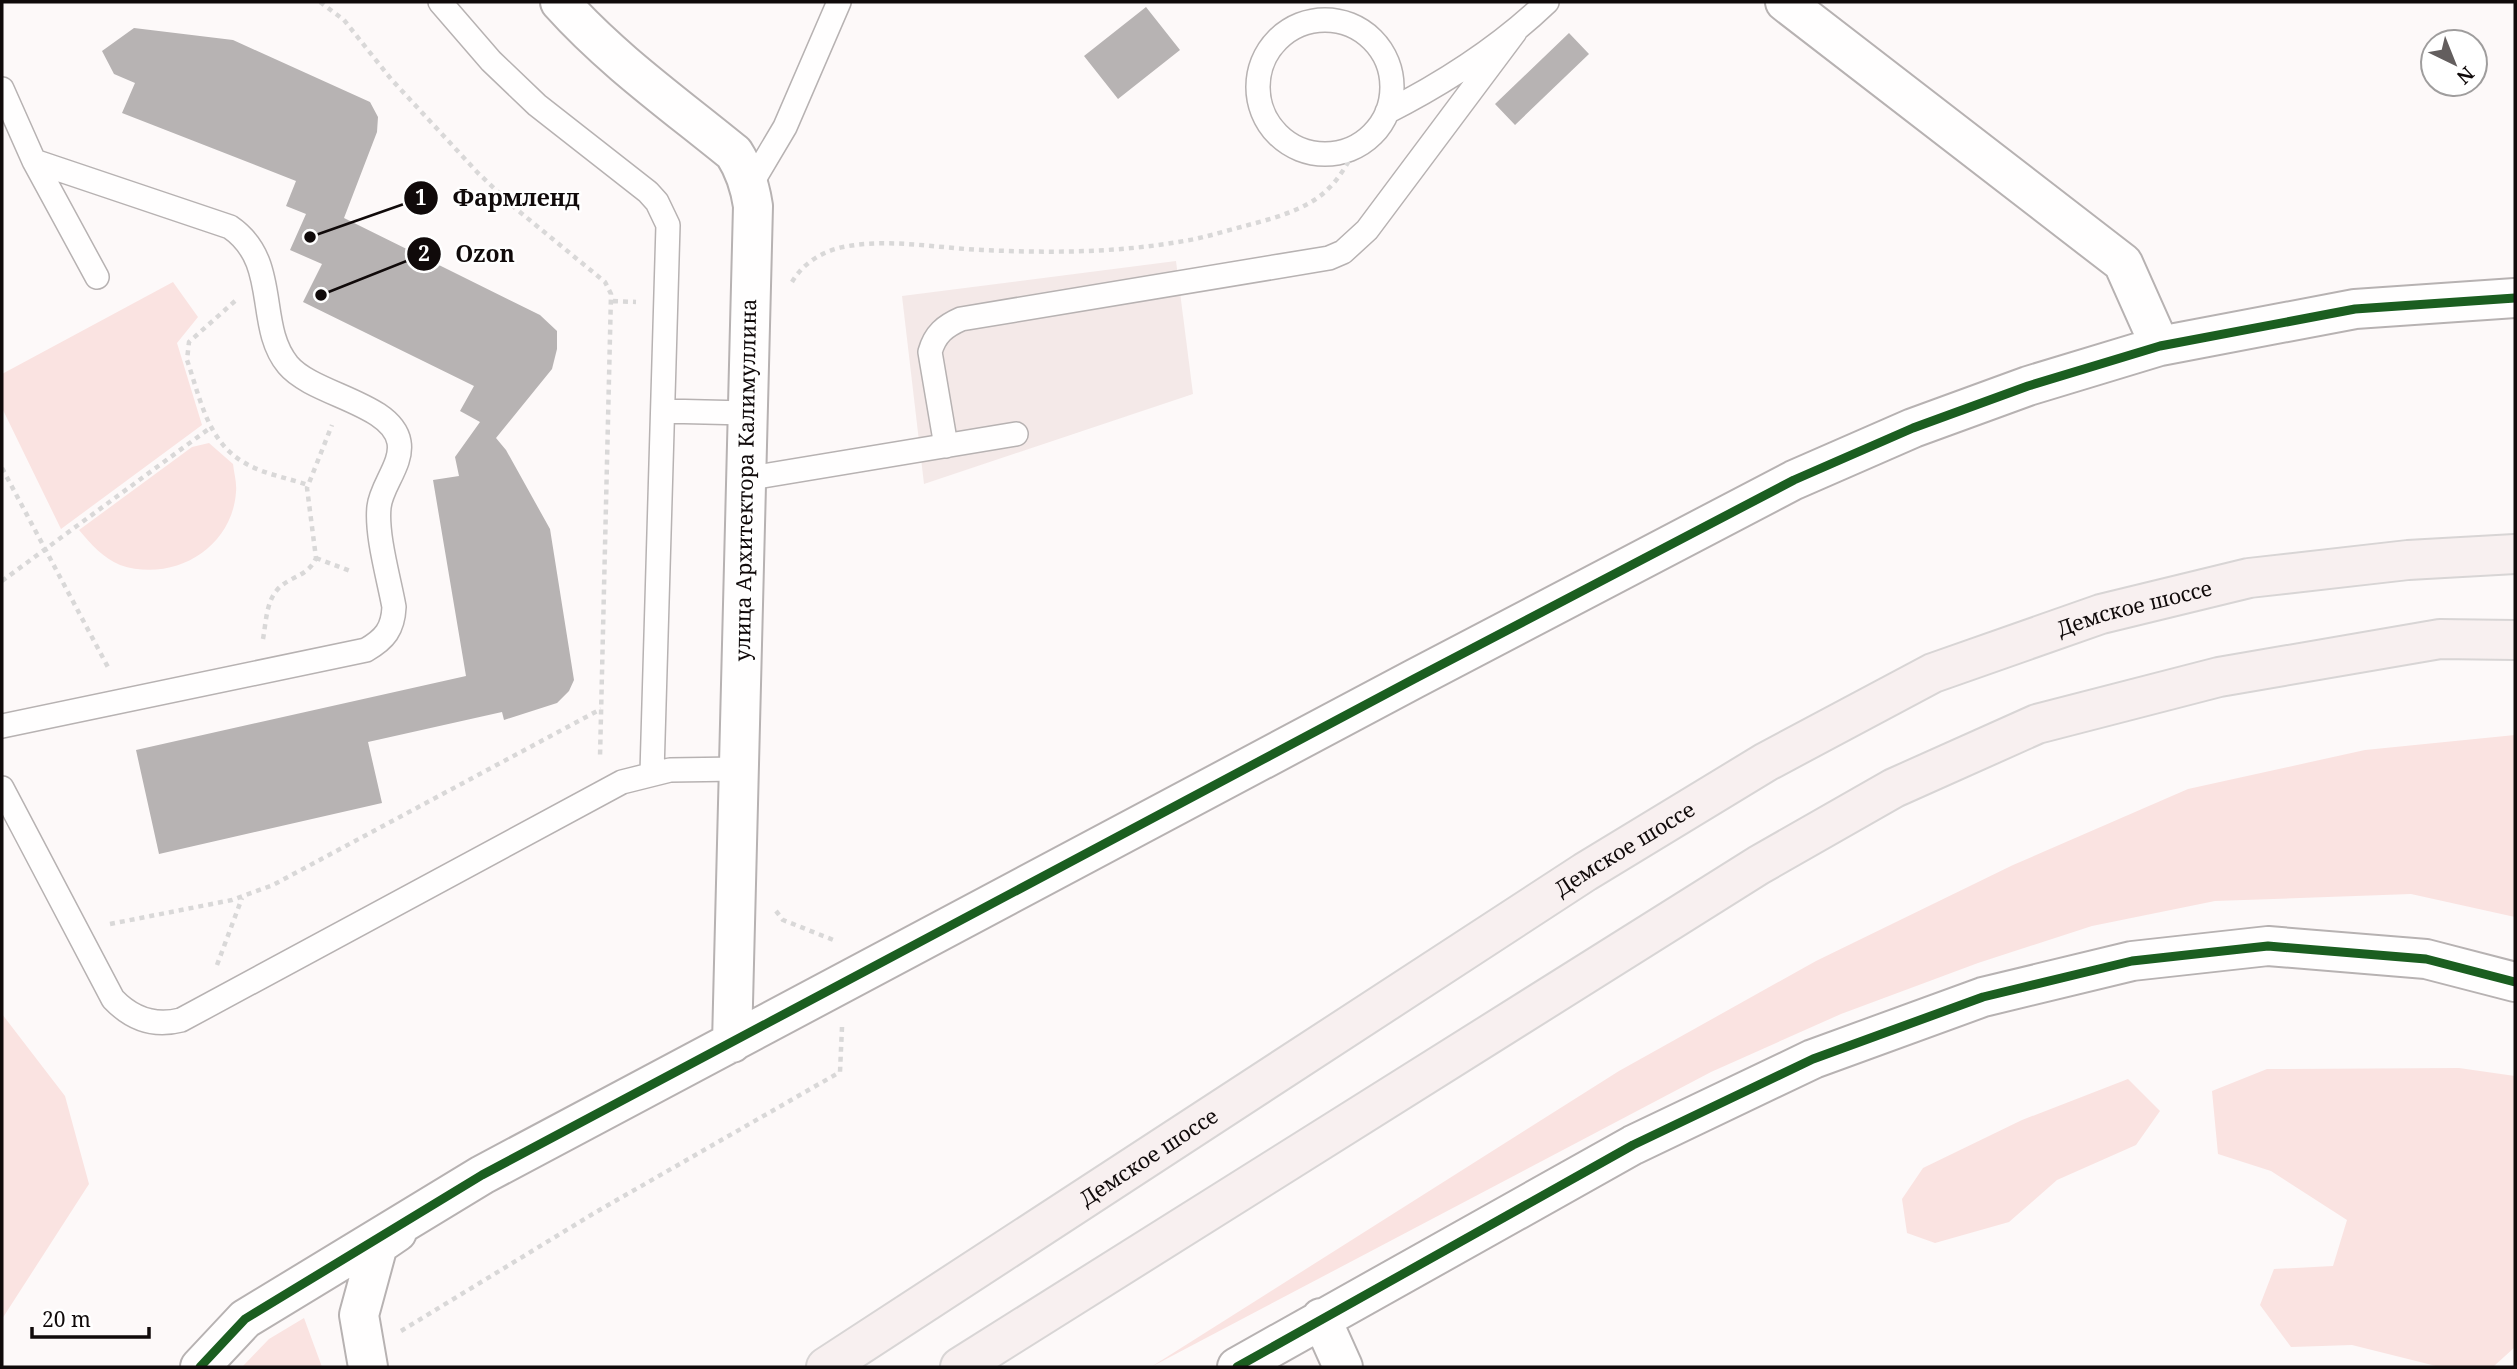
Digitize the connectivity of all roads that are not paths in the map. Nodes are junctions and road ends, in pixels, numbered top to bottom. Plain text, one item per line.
1 (440, 2) edge
2 (560, 2) edge
3 (839, 2) edge
4 (1547, 2) edge
5 (1785, 2) edge
6 (1515, 32) junction
7 (2, 89) edge
8 (1387, 112) junction
9 (34, 160) junction
10 (750, 186) junction
11 (97, 277) dead end
12 (2515, 298) edge
13 (2160, 346) junction
14 (663, 411) junction
15 (747, 413) junction
16 (1016, 434) dead end
17 (946, 446) junction
18 (745, 479) junction
19 (2515, 554) edge
20 (2515, 640) edge
21 (2, 726) edge
22 (738, 769) junction
23 (652, 773) junction
24 (2, 788) edge
25 (2515, 982) edge
26 (732, 1043) junction
27 (482, 1175) junction
28 (1321, 1318) junction
29 (368, 1365) edge
30 (200, 1367) edge
31 (826, 1367) edge
32 (960, 1367) edge
33 (1237, 1367) edge
34 (1343, 1367) edge

1 - 14 lane
2 - 10 street, улица Архитектора Калимуллина
3 - 10 lane
4 - 6 lane
5 - 13 street
6 - 8 lane
6 - 17 lane
7 - 9 lane
8 - 8 lane
9 - 11 lane
9 - 21 lane
10 - 15 street, улица Архитектора Калимуллина
12 - 13 street
13 - 26 street
14 - 15 lane
14 - 23 lane
15 - 18 street, улица Архитектора Калимуллина
16 - 17 lane
17 - 18 lane
18 - 22 street, улица Архитектора Калимуллина
19 - 31 main road, Демское шоссе
20 - 32 main road
22 - 23 lane
22 - 26 street, улица Архитектора Калимуллина
23 - 24 lane
25 - 28 street
26 - 27 street
27 - 29 street
27 - 30 street
28 - 33 street
28 - 34 street

